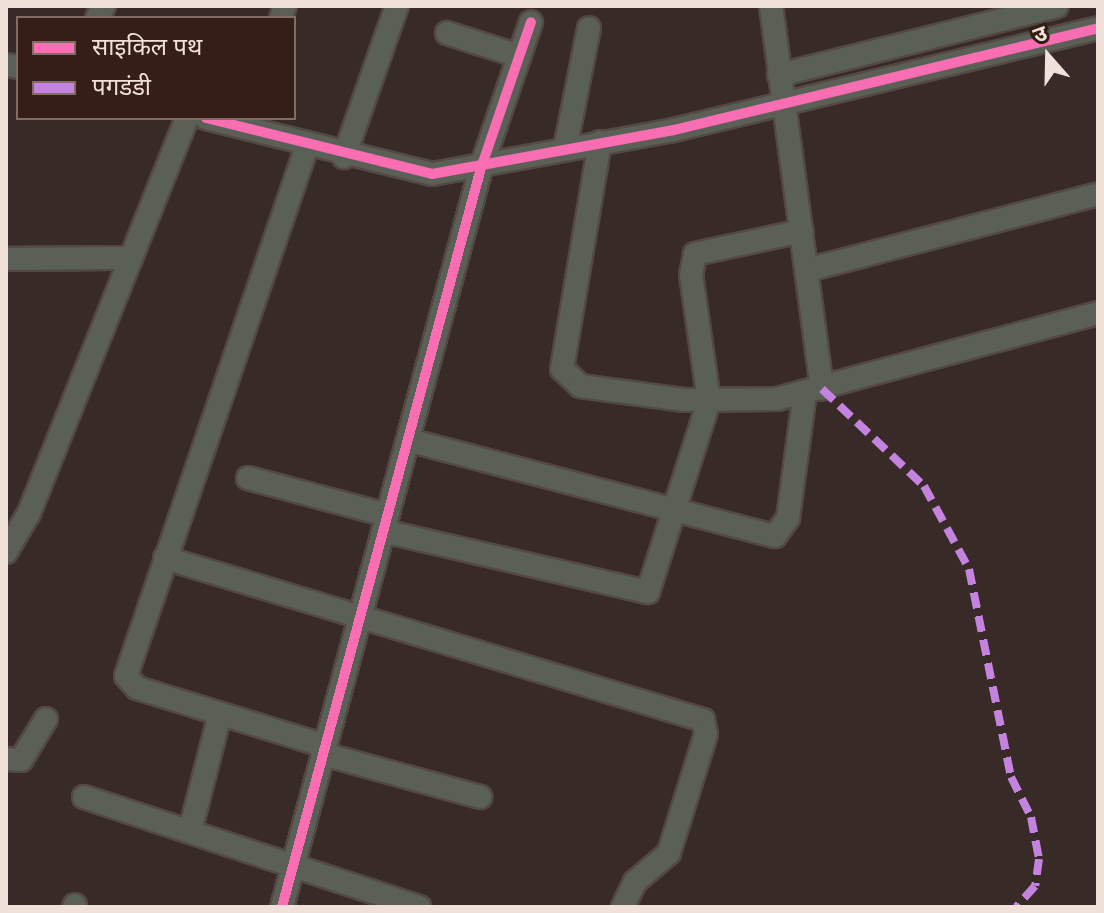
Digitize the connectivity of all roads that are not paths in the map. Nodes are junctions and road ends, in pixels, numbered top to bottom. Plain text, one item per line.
1 (397, 6) edge
2 (771, 6) edge
3 (1057, 6) edge
4 (531, 22) dead end
5 (589, 28) dead end
6 (1098, 28) edge
7 (447, 33) dead end
8 (519, 56) junction
9 (779, 75) junction
10 (784, 105) junction
11 (186, 120) edge
12 (222, 120) edge
13 (245, 123) edge
14 (600, 142) junction
15 (307, 146) junction
16 (565, 149) junction
17 (344, 157) junction
18 (481, 168) junction
19 (1098, 194) edge
20 (802, 231) junction
21 (131, 258) junction
22 (6, 259) edge
23 (807, 270) junction
24 (1098, 313) edge
25 (814, 391) junction
26 (709, 401) junction
27 (408, 440) junction
28 (248, 478) dead end
29 (677, 511) junction
30 (385, 523) junction
31 (6, 552) edge
32 (165, 558) junction
33 (361, 614) junction
34 (220, 714) junction
35 (46, 719) dead end
36 (324, 750) junction
37 (6, 759) edge
38 (84, 797) dead end
39 (480, 797) dead end
40 (190, 831) junction
41 (294, 865) junction
42 (282, 907) edge
43 (419, 907) edge
44 (623, 907) edge

1 - 17 street
2 - 9 street
3 - 9 street
4 - 8 street
5 - 16 street
6 - 10 street
7 - 8 street
8 - 18 street
9 - 10 street
10 - 14 street
10 - 20 street
11 - 21 street
12 - 13 street
13 - 15 street
14 - 16 street
14 - 26 street
15 - 17 street
15 - 32 street
16 - 18 street
17 - 18 street
18 - 27 street
19 - 23 street
20 - 23 street
20 - 26 street
21 - 22 street
21 - 31 street
23 - 25 street
24 - 25 street
25 - 26 street
25 - 29 street
26 - 29 street
27 - 29 street
27 - 30 street
28 - 30 street
29 - 30 street
30 - 33 street
32 - 33 street
32 - 34 street
33 - 36 street
33 - 44 street
34 - 36 street
34 - 40 street
35 - 37 street
36 - 39 street
36 - 41 street
38 - 40 street
40 - 41 street
41 - 42 street
41 - 43 street

